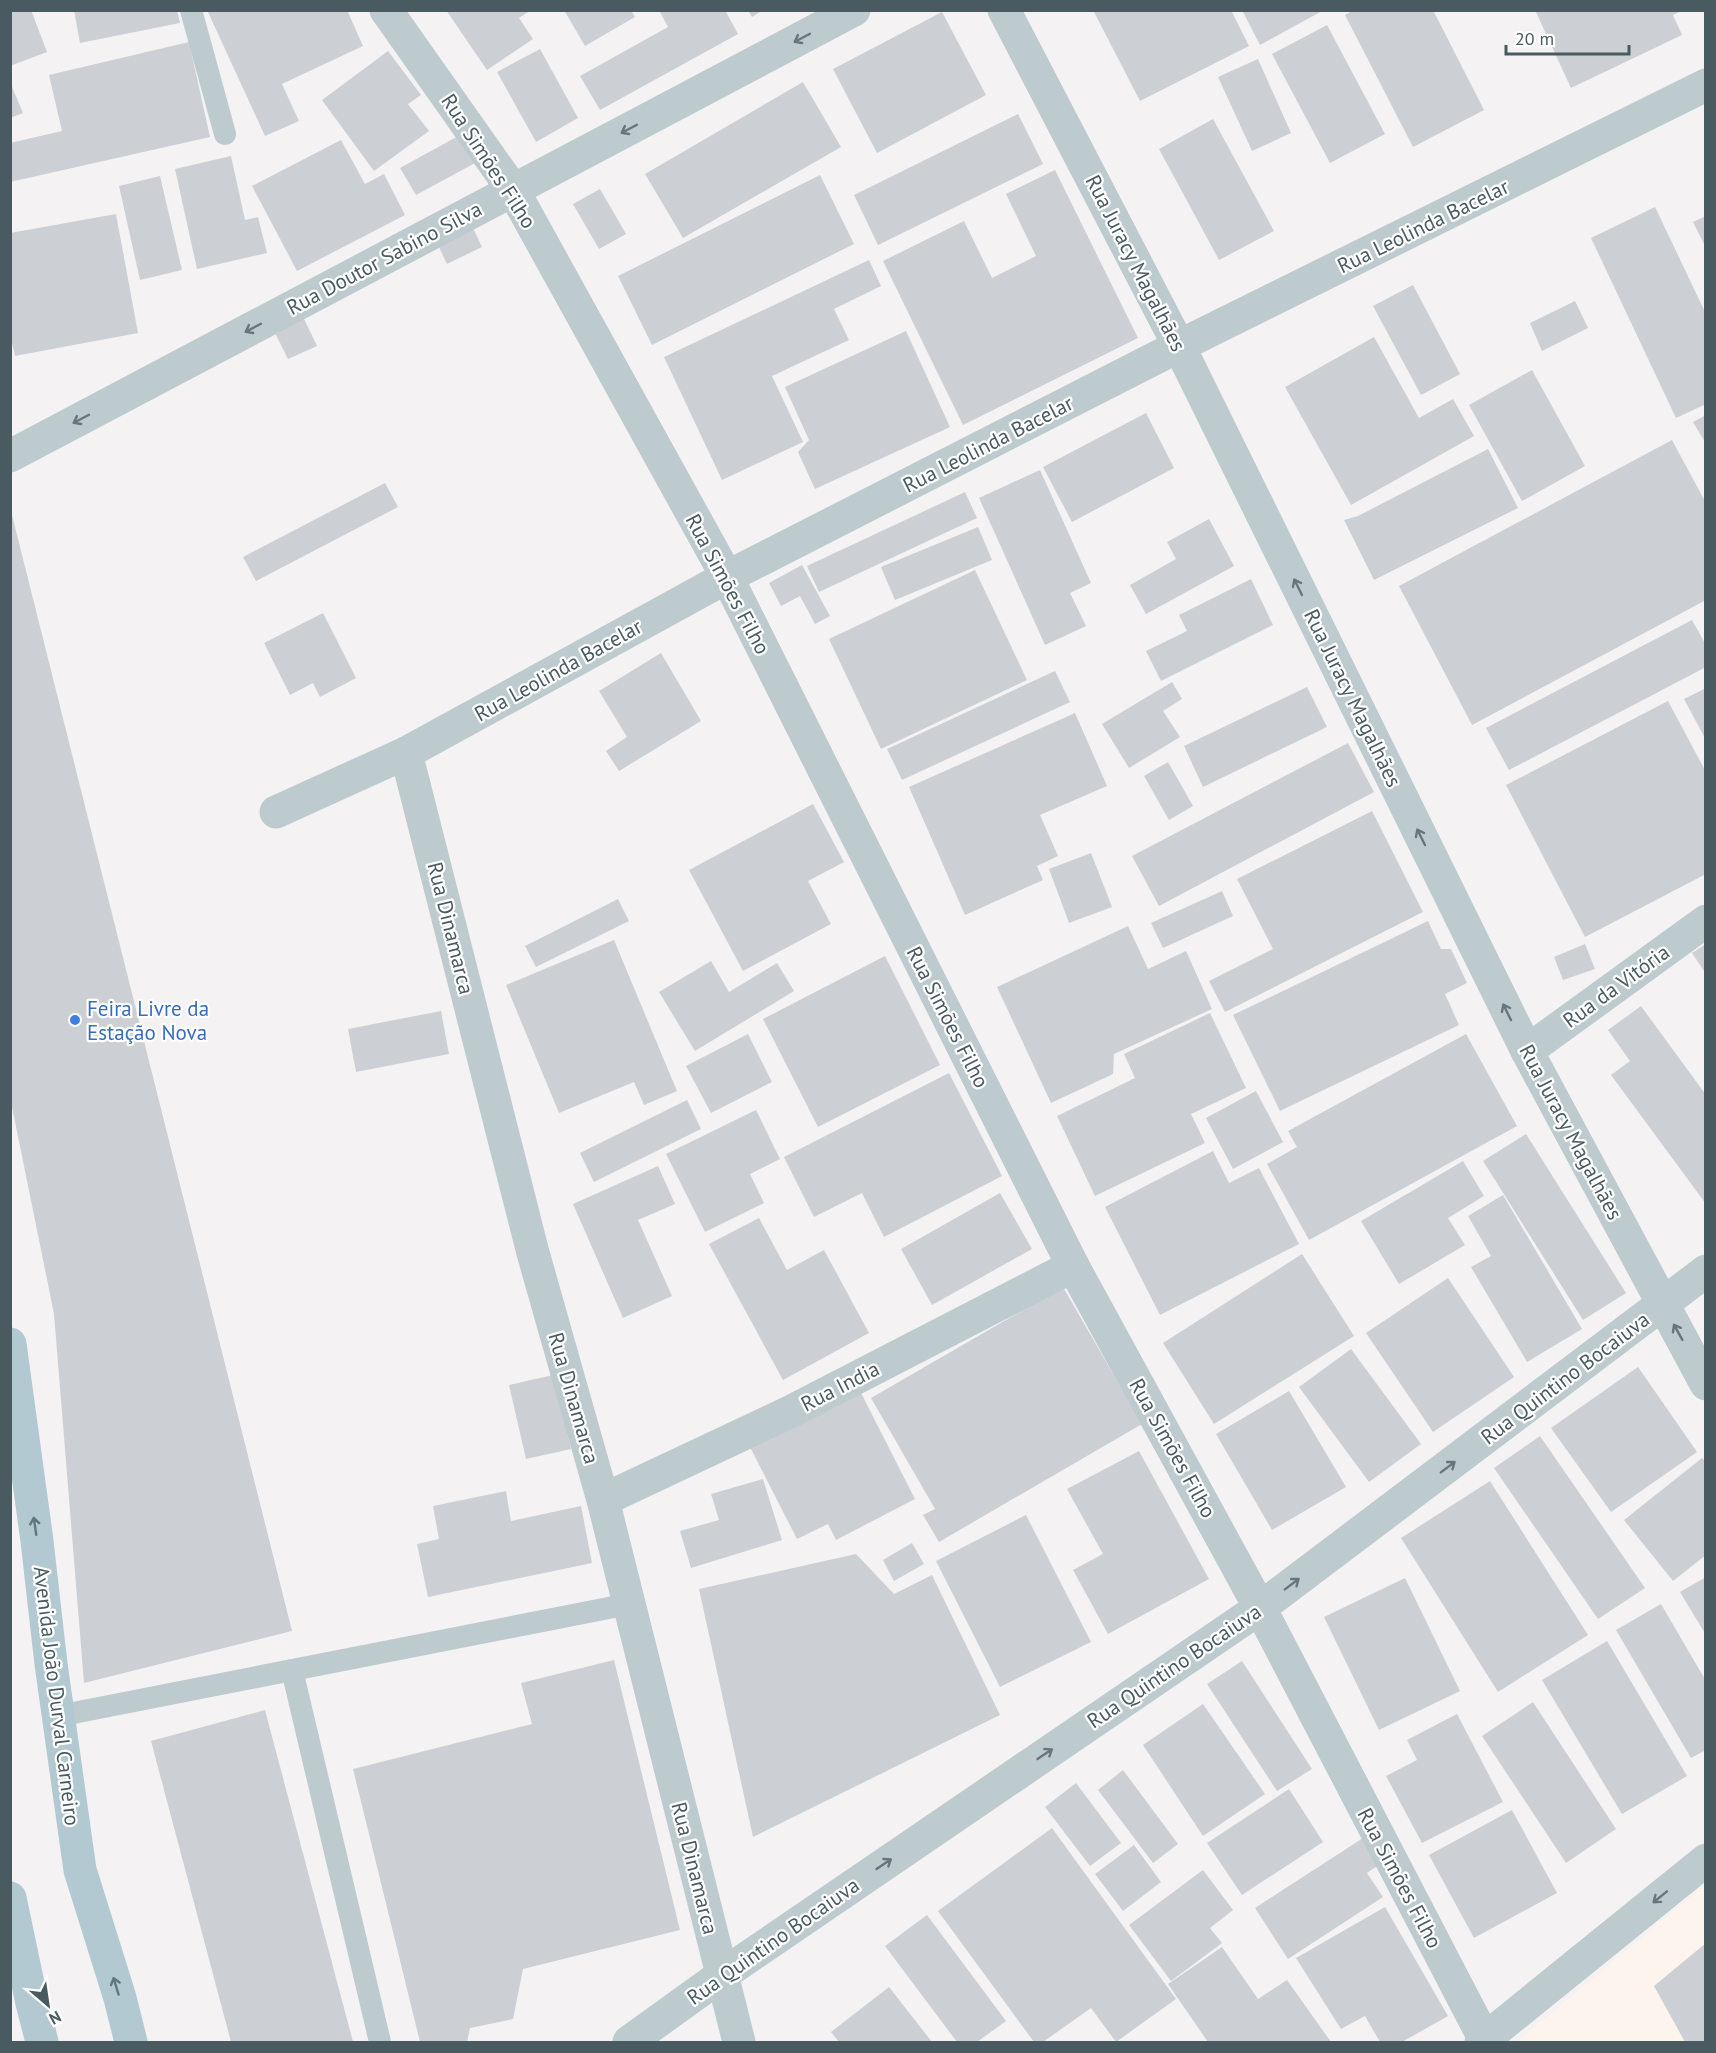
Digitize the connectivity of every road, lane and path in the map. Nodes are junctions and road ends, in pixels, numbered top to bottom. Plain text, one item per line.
1 (191, 10) edge
2 (386, 10) edge
3 (854, 10) edge
4 (1004, 10) edge
5 (1706, 86) edge
6 (225, 135) dead end
7 (513, 190) junction
8 (1179, 346) junction
9 (10, 456) edge
10 (727, 578) junction
11 (406, 753) junction
12 (276, 812) dead end
13 (1706, 921) edge
14 (1527, 1052) junction
15 (1073, 1266) junction
16 (1706, 1271) edge
17 (1662, 1304) junction
18 (10, 1344) edge
19 (1706, 1384) edge
20 (603, 1500) junction
21 (629, 1604) junction
22 (1260, 1608) junction
23 (292, 1670) junction
24 (58, 1716) junction
25 (1706, 1860) edge
26 (10, 1898) edge
27 (722, 1974) junction
28 (1484, 2042) edge
29 (42, 2043) edge
30 (131, 2043) edge
31 (380, 2043) edge
32 (630, 2043) edge
33 (739, 2043) edge

1 - 6 lane
2 - 7 street, Rua Simões Filho
3 -> 7 street, Rua Doutor Sabino Silva
4 - 8 street, Rua Juracy Magalhães
5 - 8 street, Rua Leolinda Bacelar
7 -> 9 street, Rua Doutor Sabino Silva
7 - 10 street, Rua Simões Filho
8 - 10 street, Rua Leolinda Bacelar
14 -> 8 street, Rua Juracy Magalhães
10 - 11 street, Rua Leolinda Bacelar
10 - 15 street, Rua Simões Filho
11 - 12 street, Rua Leolinda Bacelar
11 - 20 street, Rua Dinamarca
13 - 14 street, Rua da Vitória
14 - 17 street, Rua Juracy Magalhães
15 - 20 street, Rua India
15 - 22 street, Rua Simões Filho
16 - 17 street, Rua Quintino Bocaiuva
19 -> 17 street, Rua Juracy Magalhães
22 -> 17 street, Rua Quintino Bocaiuva
24 -> 18 main road, Avenida João Durval Carneiro
20 - 21 street, Rua Dinamarca
21 - 23 lane
21 - 27 street, Rua Dinamarca
27 -> 22 street, Rua Quintino Bocaiuva
22 - 28 street, Rua Simões Filho
23 - 24 lane
23 - 31 lane
30 -> 24 main road, Avenida João Durval Carneiro
25 -> 28 street
26 - 29 main road
27 - 32 street, Rua Quintino Bocaiuva
27 - 33 street, Rua Dinamarca

